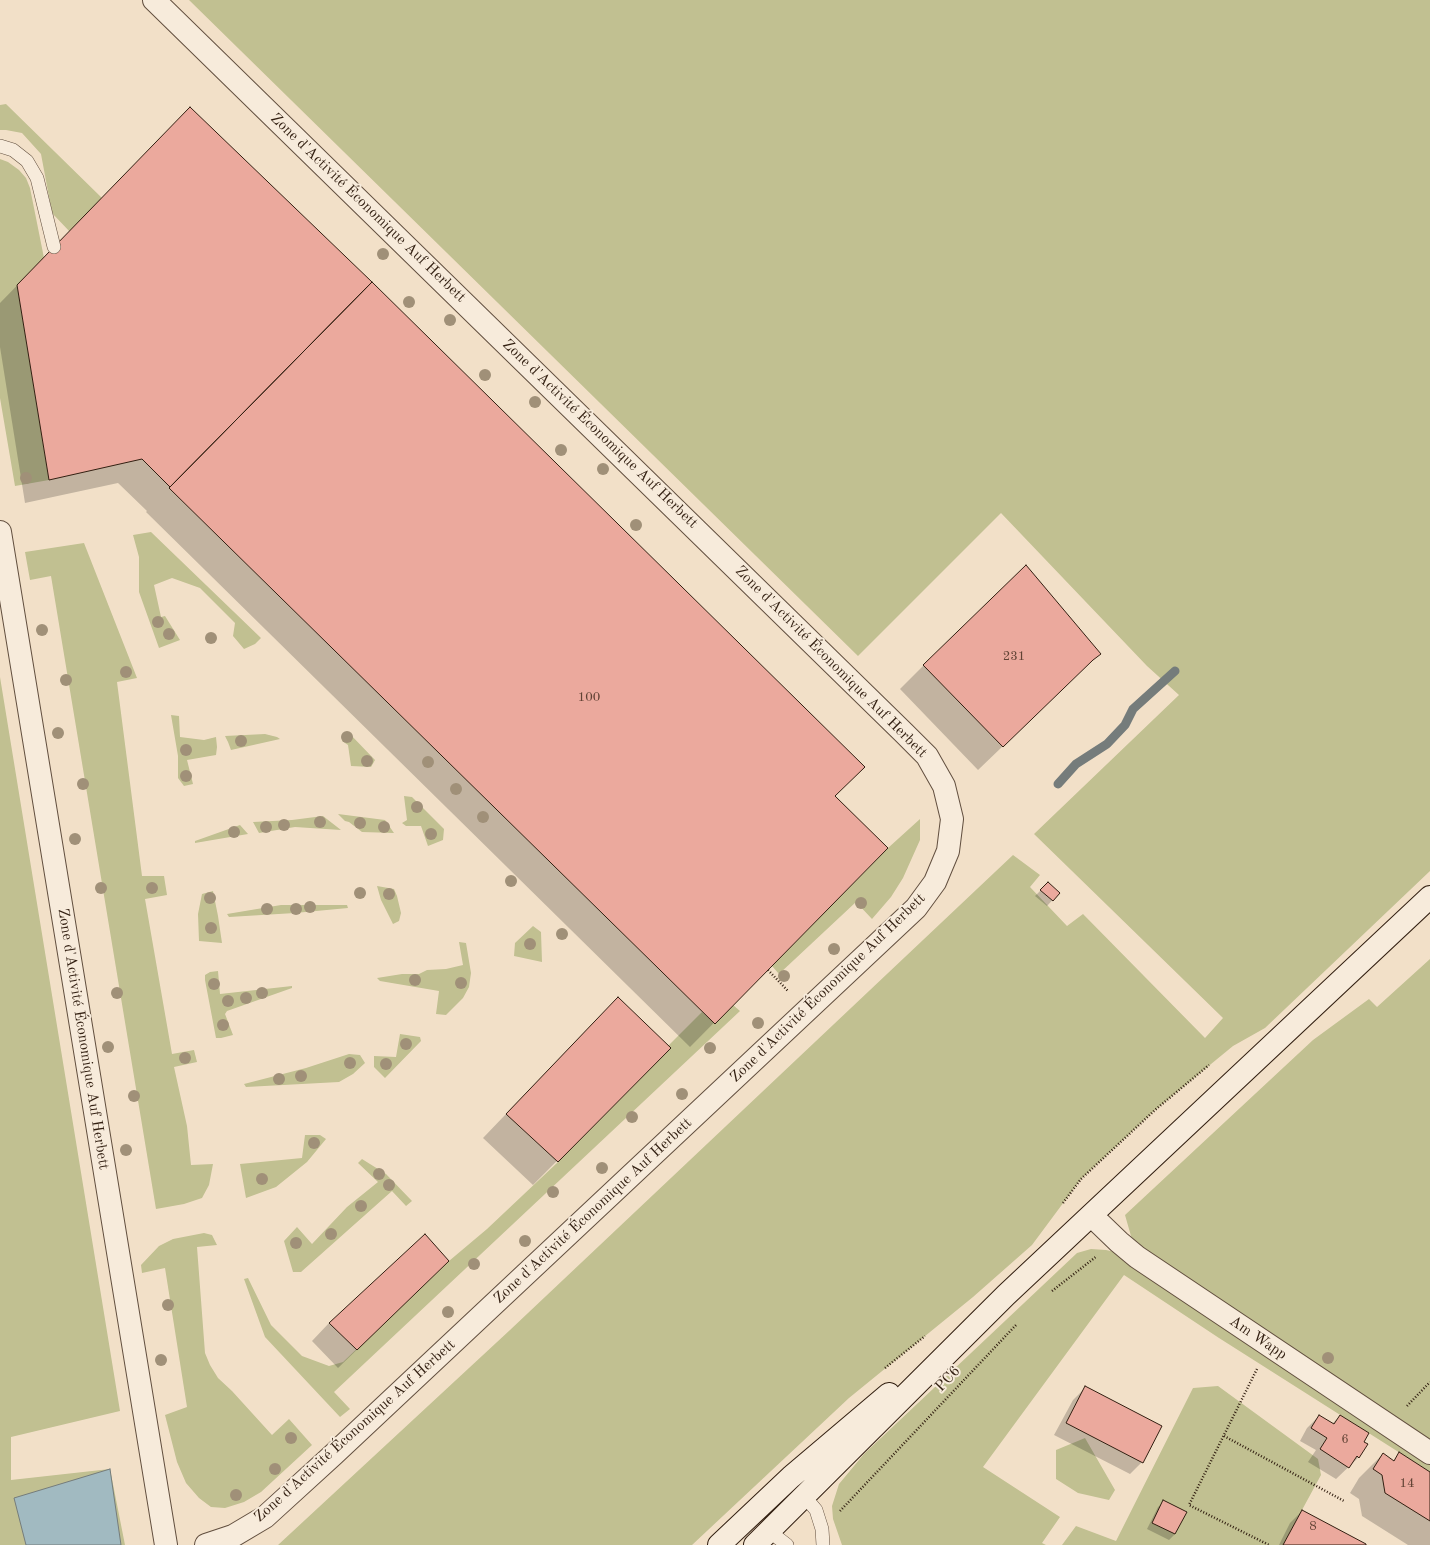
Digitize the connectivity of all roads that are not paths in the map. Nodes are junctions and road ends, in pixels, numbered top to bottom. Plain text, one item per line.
1 (154, 0) edge
2 (0, 146) edge
3 (54, 247) dead end
4 (0, 532) edge
5 (1430, 897) edge
6 (1092, 1216) junction
7 (1006, 1295) junction
8 (1430, 1453) edge
9 (805, 1497) junction
10 (762, 1538) edge
11 (166, 1545) edge
12 (206, 1545) edge
13 (719, 1545) edge
14 (787, 1545) edge
15 (823, 1545) edge

1 - 12 street, Zone d'Activité Économique Auf Herbett
2 - 3 lane
4 - 11 street, Zone d'Activité Économique Auf Herbett
5 - 6 street
6 - 7 street
6 - 8 street, Am Wapp
7 - 9 street
7 - 13 street
9 - 10 street
9 - 15 lane
10 - 14 lane

